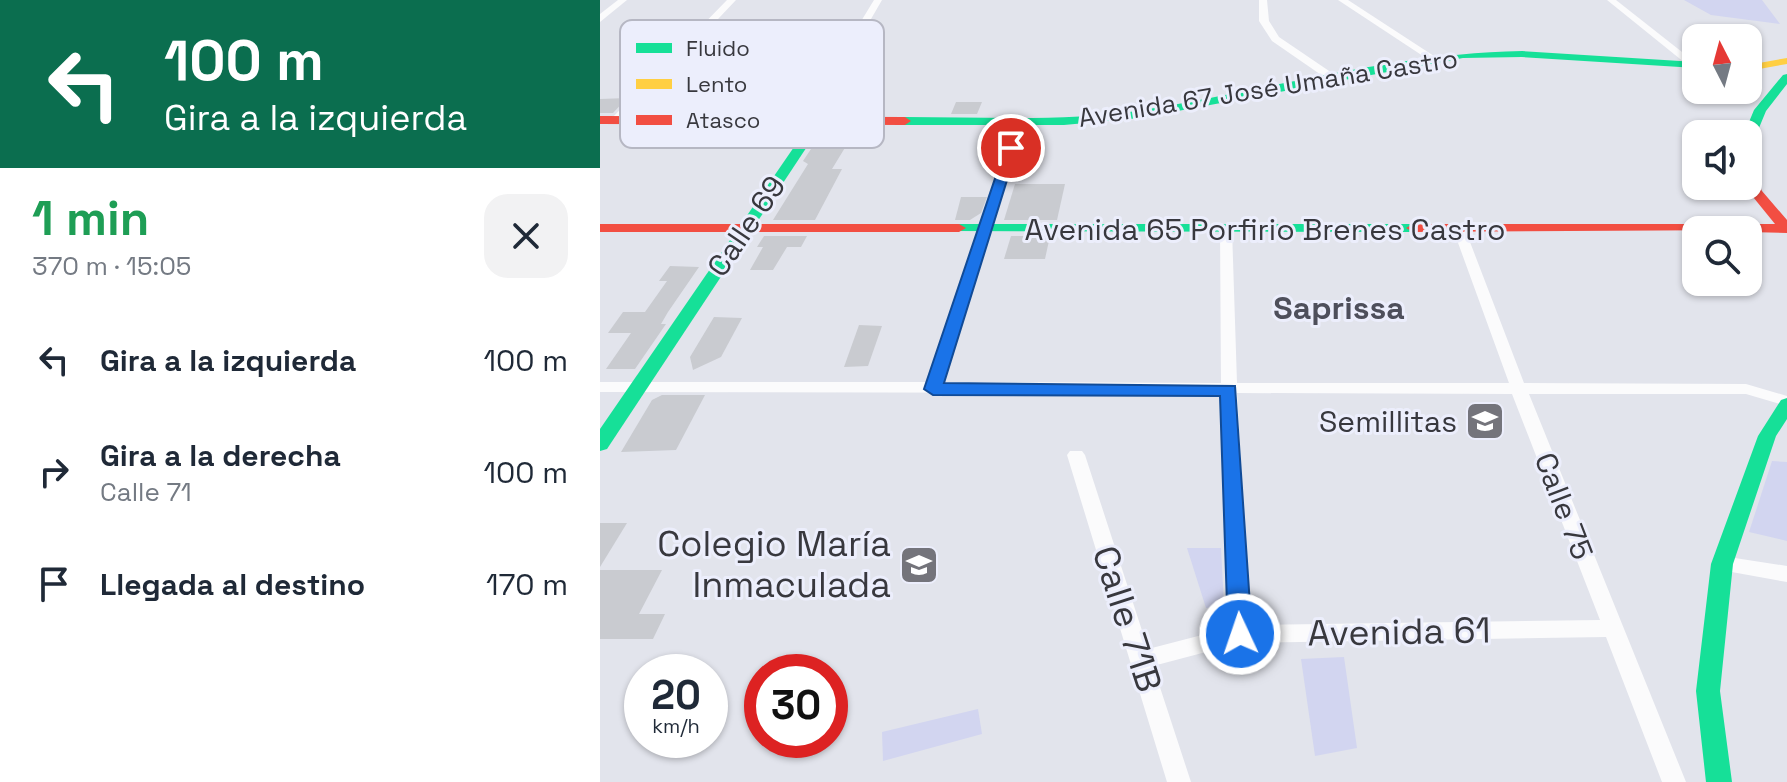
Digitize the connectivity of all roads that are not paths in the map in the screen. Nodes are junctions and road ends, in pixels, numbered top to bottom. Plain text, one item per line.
1 (623, 0) edge
2 (732, 0) edge
3 (878, 0) edge
4 (1263, 0) edge
5 (1342, 0) edge
6 (1611, 0) edge
7 (600, 19) edge
8 (713, 20) edge
9 (866, 20) edge
10 (1682, 55) edge
11 (1432, 58) junction
12 (1787, 61) edge
13 (1682, 64) edge
14 (1762, 67) edge
15 (1762, 74) edge
16 (1331, 77) junction
17 (1782, 83) edge
18 (608, 120) edge
19 (1756, 120) edge
20 (884, 121) edge
21 (1020, 122) junction
22 (600, 136) edge
23 (799, 148) edge
24 (1762, 199) edge
25 (600, 228) edge
26 (1787, 228) edge
27 (743, 229) junction
28 (985, 229) junction
29 (1226, 229) junction
30 (1459, 229) junction
31 (600, 387) edge
32 (638, 387) junction
33 (933, 389) junction
34 (1229, 390) junction
35 (1519, 390) junction
36 (1787, 403) edge
37 (600, 444) edge
38 (1076, 455) dead end
39 (1722, 564) junction
40 (1787, 574) edge
41 (1612, 628) junction
42 (1240, 634) junction
43 (1140, 660) junction
44 (1179, 782) edge
45 (1674, 782) edge
46 (1719, 782) edge

1 - 7 street
2 - 8 street
3 - 9 street, Calle 69
4 - 16 street
5 - 11 street
6 - 10 street
11 - 13 main road, Avenida 67 José Umaña Castro
11 - 16 main road, Avenida 67 José Umaña Castro
12 - 14 main road
15 - 17 main road
16 - 21 main road, Avenida 67 José Umaña Castro
17 - 19 main road
18 - 22 main road
20 - 21 main road, Avenida 67 José Umaña Castro
21 - 28 street
23 - 27 main road, Calle 69
24 - 26 main road
25 - 27 main road, Avenida 65 Porfirio Brenes Castro
26 - 30 main road, Avenida 65 Porfirio Brenes Castro
27 - 28 main road, Avenida 65 Porfirio Brenes Castro
27 - 32 main road, Calle 69
28 - 29 main road, Avenida 65 Porfirio Brenes Castro
28 - 33 street
29 - 30 main road, Avenida 65 Porfirio Brenes Castro
29 - 34 street
30 - 35 street, Calle 75
31 - 32 street
32 - 33 street
32 - 37 main road, Calle 69
33 - 34 street
34 - 35 street
34 - 42 street
35 - 36 street
35 - 41 street, Calle 75
36 - 39 main road
38 - 43 street, Calle 71B
39 - 40 street
39 - 46 main road
41 - 42 street, Avenida 61
41 - 45 street, Calle 75
42 - 43 street, Avenida 61
43 - 44 street, Calle 71B

